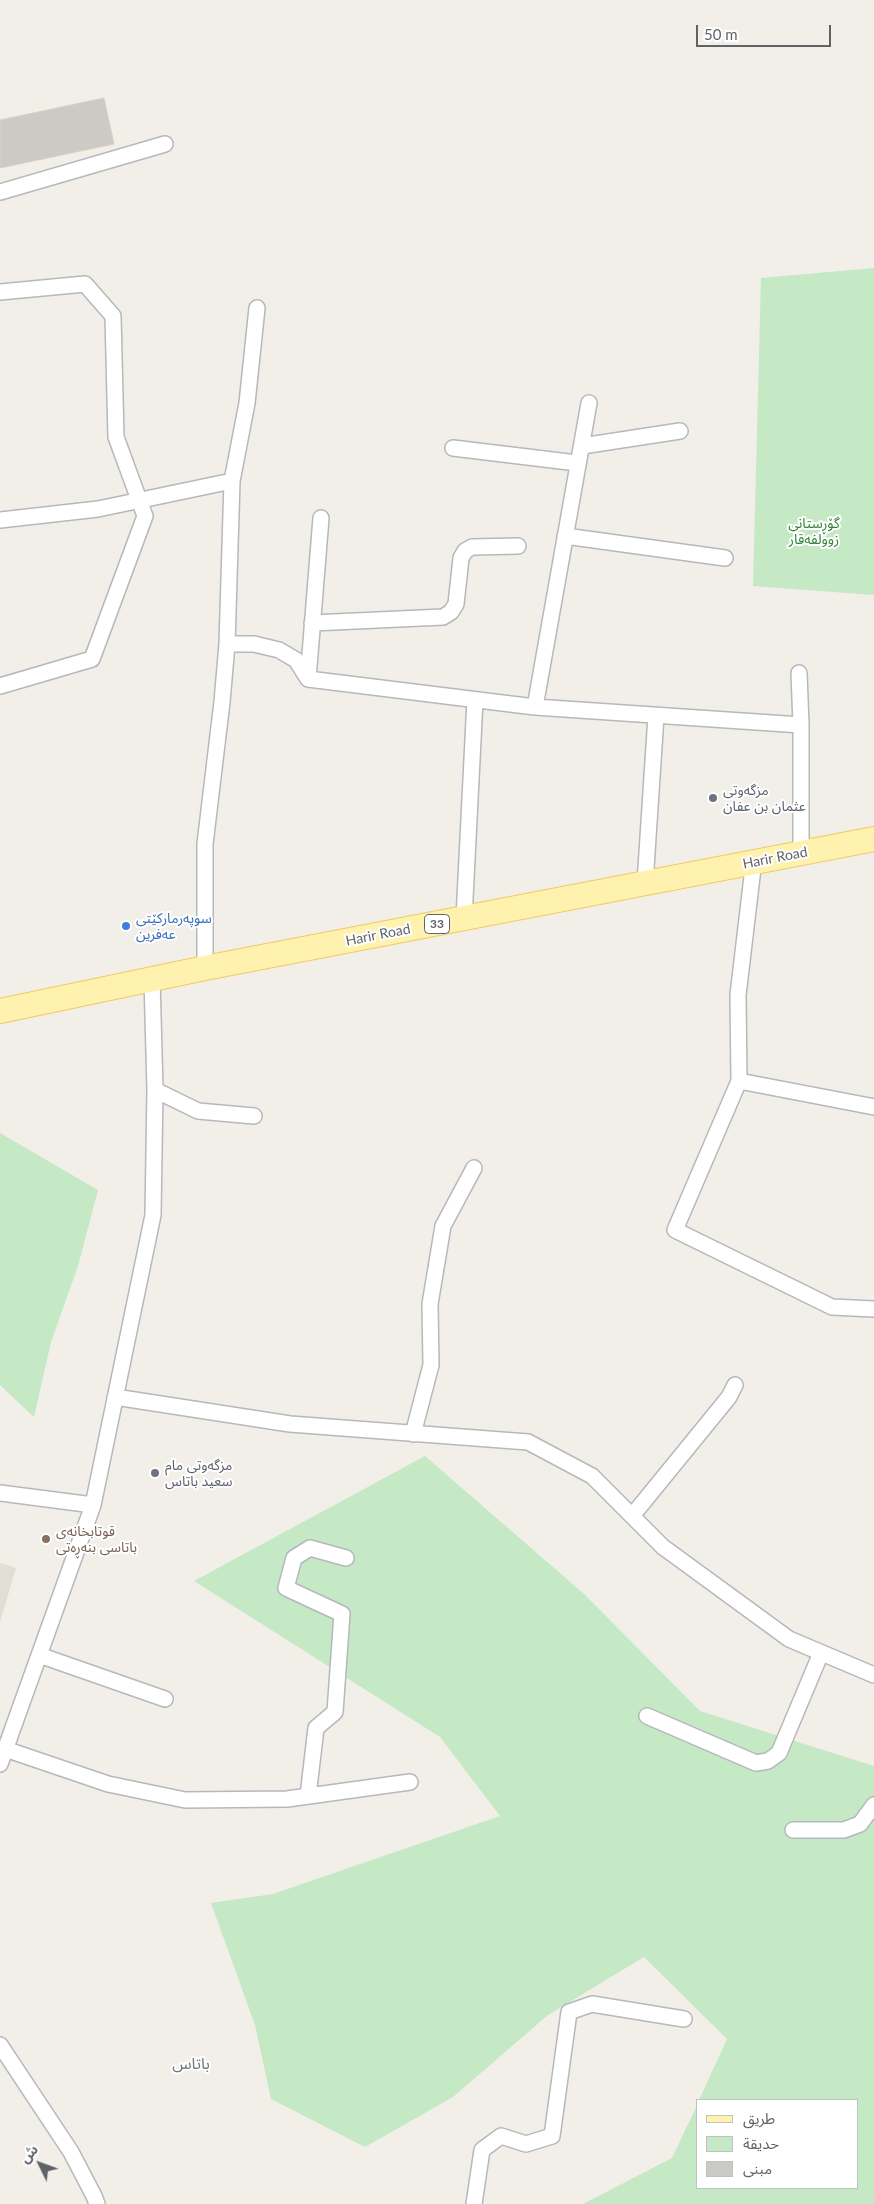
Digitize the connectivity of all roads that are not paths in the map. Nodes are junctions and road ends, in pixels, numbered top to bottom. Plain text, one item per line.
1 (165, 144) dead end
2 (0, 192) edge
3 (0, 292) edge
4 (258, 308) dead end
5 (589, 403) dead end
6 (680, 431) dead end
7 (582, 446) junction
8 (453, 448) dead end
9 (577, 463) junction
10 (232, 481) junction
11 (139, 500) junction
12 (321, 518) dead end
13 (0, 520) edge
14 (565, 536) junction
15 (518, 546) dead end
16 (726, 558) dead end
17 (312, 623) junction
18 (227, 644) junction
19 (799, 672) dead end
20 (308, 679) junction
21 (0, 686) edge
22 (475, 700) junction
23 (535, 707) junction
24 (656, 716) junction
25 (801, 726) junction
26 (874, 839) edge
27 (801, 853) junction
28 (749, 863) junction
29 (645, 883) junction
30 (464, 918) junction
31 (205, 968) junction
32 (152, 979) junction
33 (0, 1011) edge
34 (739, 1081) junction
35 (155, 1090) junction
36 (874, 1107) edge
37 (254, 1116) dead end
38 (474, 1168) dead end
39 (874, 1309) edge
40 (735, 1385) dead end
41 (115, 1397) junction
42 (412, 1434) junction
43 (0, 1493) edge
44 (93, 1505) junction
45 (632, 1516) junction
46 (346, 1558) dead end
47 (821, 1653) junction
48 (39, 1655) junction
49 (874, 1675) edge
50 (165, 1699) dead end
51 (647, 1716) dead end
52 (3, 1757) edge
53 (410, 1782) dead end
54 (308, 1796) junction
55 (874, 1805) edge
56 (793, 1830) dead end
57 (684, 2020) dead end
58 (0, 2045) edge
59 (96, 2204) edge
60 (474, 2204) edge

1 - 2 street
3 - 11 street
4 - 10 street
5 - 7 street
6 - 7 street
7 - 9 street
8 - 9 street
9 - 14 street
10 - 11 street
10 - 18 street
11 - 13 street
11 - 21 street
12 - 17 street
14 - 16 street
14 - 23 street
15 - 17 street
17 - 20 street
18 - 20 street
18 - 31 street
19 - 25 street
20 - 22 street
22 - 23 street
22 - 30 street
23 - 24 street
24 - 25 street
24 - 29 street
25 - 27 street
26 - 27 main road, Harir Road / 33
27 - 28 main road, Harir Road / 33
28 - 29 main road, Harir Road / 33
28 - 34 street
29 - 30 main road, Harir Road / 33
30 - 31 main road, Harir Road / 33
31 - 32 main road, Harir Road / 33
32 - 33 main road, Harir Road / 33
32 - 35 street
34 - 36 street
34 - 39 street
35 - 37 street
35 - 41 street
38 - 42 street
40 - 45 street
41 - 42 street
41 - 44 street
42 - 45 street
43 - 44 street
44 - 48 street
45 - 47 street
46 - 54 street
47 - 49 street
47 - 51 street
48 - 50 street
48 - 52 street
52 - 54 street
53 - 54 street
55 - 56 street
57 - 60 street
58 - 59 street

